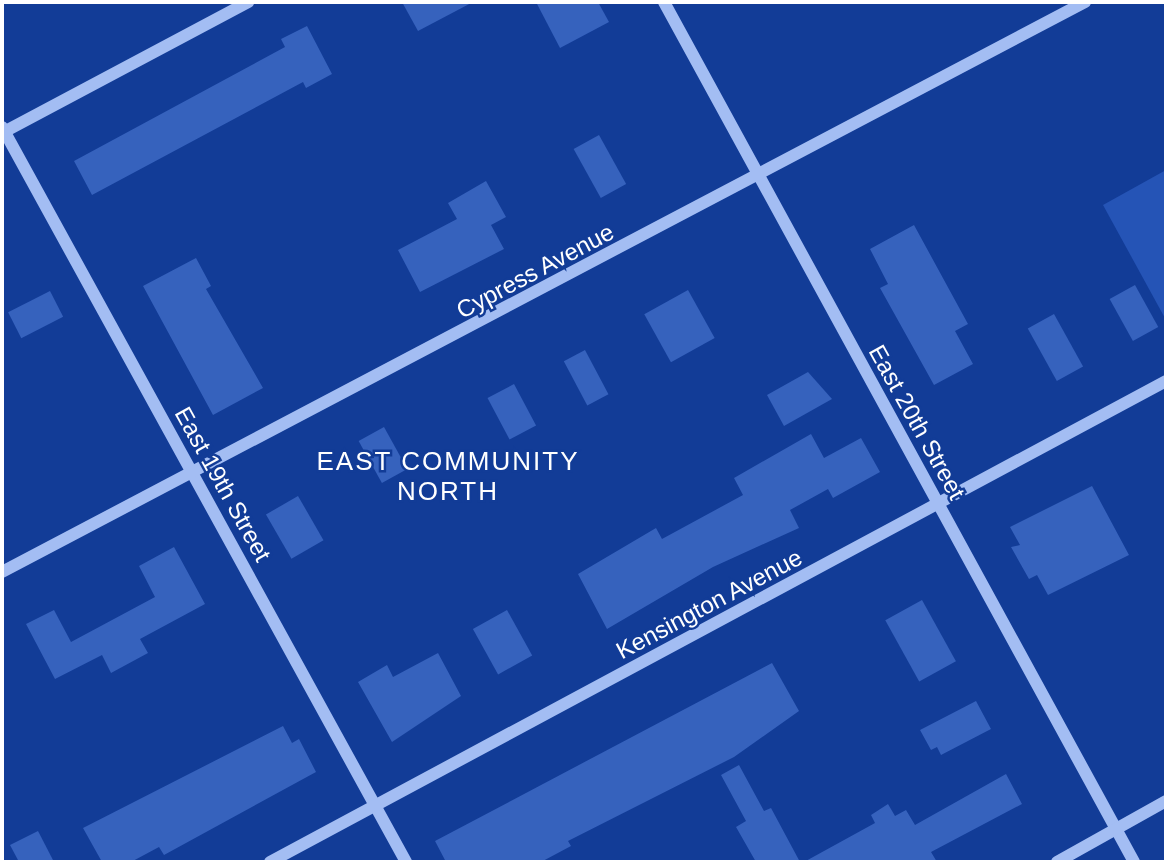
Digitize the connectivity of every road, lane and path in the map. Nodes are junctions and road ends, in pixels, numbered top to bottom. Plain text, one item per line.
1 (248, 2) edge
2 (664, 2) edge
3 (1085, 2) edge
4 (3, 131) edge
5 (760, 177) junction
6 (1166, 381) edge
7 (194, 475) junction
8 (938, 505) junction
9 (2, 572) edge
10 (1166, 802) edge
11 (376, 808) junction
12 (1116, 830) junction
13 (270, 862) edge
14 (406, 862) edge
15 (1056, 862) edge
16 (1134, 862) edge

1 - 4 street
2 - 5 street, East 20th Street
3 - 5 street, Cypress Avenue
4 - 7 street, East 19th Street
5 - 7 street, Cypress Avenue
5 - 8 street, East 20th Street
6 - 8 street, Kensington Avenue
7 - 9 street, Cypress Avenue
7 - 11 street, East 19th Street
8 - 11 street, Kensington Avenue
8 - 12 street, East 20th Street
10 - 12 street
11 - 13 street, Kensington Avenue
11 - 14 street, East 19th Street
12 - 15 street
12 - 16 street, East 20th Street

